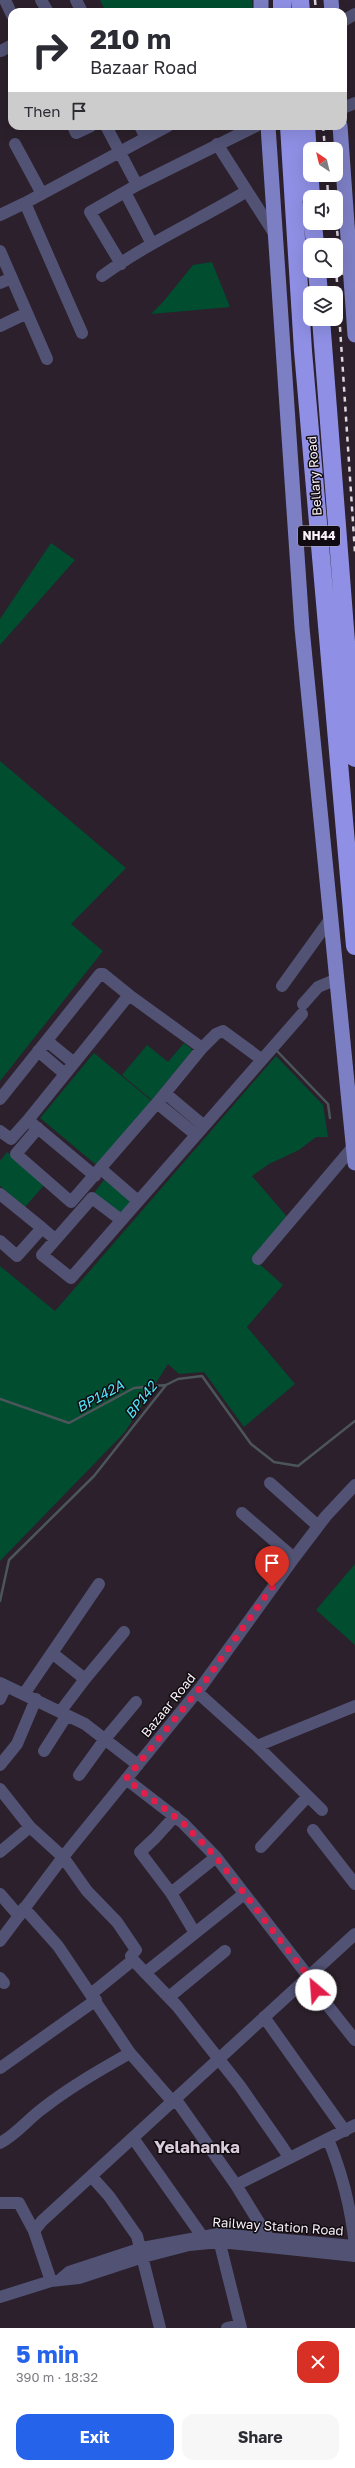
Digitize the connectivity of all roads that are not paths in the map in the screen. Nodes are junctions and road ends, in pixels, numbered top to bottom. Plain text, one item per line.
1 (108, 130) edge
2 (142, 130) edge
3 (161, 130) edge
4 (247, 130) edge
5 (268, 130) edge
6 (289, 130) edge
7 (306, 130) edge
8 (340, 130) edge
9 (146, 138) junction
10 (15, 144) dead end
11 (216, 144) junction
12 (120, 152) junction
13 (137, 186) junction
14 (311, 190) edge
15 (247, 191) junction
16 (125, 192) junction
17 (42, 194) junction
18 (25, 204) junction
19 (2, 210) edge
20 (274, 233) junction
21 (152, 244) junction
22 (0, 251) edge
23 (121, 264) junction
24 (102, 276) dead end
25 (12, 278) junction
26 (0, 283) edge
27 (27, 314) junction
28 (0, 326) edge
29 (322, 326) edge
30 (82, 333) dead end
31 (355, 335) edge
32 (47, 359) dead end
33 (355, 758) edge
34 (331, 918) junction
35 (355, 946) edge
36 (337, 982) junction
37 (282, 986) dead end
38 (129, 995) junction
39 (303, 1009) junction
40 (47, 1041) junction
41 (202, 1048) junction
42 (38, 1051) junction
43 (260, 1058) junction
44 (74, 1063) junction
45 (65, 1074) junction
46 (165, 1093) junction
47 (0, 1099) edge
48 (157, 1102) junction
49 (33, 1124) junction
50 (199, 1129) junction
51 (0, 1131) edge
52 (354, 1155) edge
53 (98, 1173) junction
54 (0, 1194) edge
55 (138, 1200) junction
56 (121, 1220) junction
57 (42, 1228) junction
58 (56, 1239) junction
59 (0, 1241) edge
60 (258, 1259) dead end
61 (270, 1483) dead end
62 (355, 1485) edge
63 (242, 1513) dead end
64 (318, 1526) junction
65 (294, 1558) junction
66 (98, 1584) dead end
67 (124, 1632) dead end
68 (52, 1653) junction
69 (85, 1679) junction
70 (3, 1685) edge
71 (197, 1692) junction
72 (30, 1696) junction
73 (0, 1699) edge
74 (136, 1702) dead end
75 (355, 1706) edge
76 (63, 1713) junction
77 (105, 1739) junction
78 (257, 1746) junction
79 (44, 1751) dead end
80 (138, 1765) junction
81 (0, 1766) edge
82 (79, 1775) dead end
83 (126, 1779) junction
84 (0, 1789) edge
85 (308, 1796) junction
86 (322, 1810) dead end
87 (175, 1816) junction
88 (30, 1827) junction
89 (313, 1830) dead end
90 (261, 1847) dead end
91 (0, 1852) edge
92 (63, 1857) junction
93 (216, 1857) junction
94 (355, 1884) edge
95 (171, 1893) junction
96 (0, 1894) edge
97 (244, 1894) junction
98 (22, 1912) junction
99 (195, 1933) junction
100 (355, 1934) edge
101 (0, 1941) edge
102 (225, 1950) dead end
103 (133, 1960) junction
104 (145, 1973) junction
105 (307, 1977) junction
106 (93, 1997) junction
107 (169, 1997) junction
108 (264, 2017) junction
109 (355, 2040) edge
110 (130, 2052) junction
111 (220, 2060) junction
112 (0, 2068) edge
113 (172, 2101) junction
114 (350, 2128) edge
115 (133, 2138) junction
116 (328, 2140) junction
117 (0, 2143) edge
118 (286, 2159) junction
119 (92, 2177) junction
120 (236, 2185) junction
121 (0, 2203) edge
122 (34, 2231) junction
123 (219, 2238) junction
124 (203, 2240) junction
125 (268, 2242) junction
126 (355, 2246) edge
127 (142, 2252) junction
128 (355, 2256) edge
129 (56, 2280) junction
130 (0, 2297) edge
131 (240, 2326) edge
132 (160, 2328) edge
133 (227, 2328) edge

1 - 12 street
2 - 9 street
3 - 9 street
4 - 11 street
5 - 20 main road
6 - 35 highway, Bellary Road / NH44
7 - 14 highway
8 - 31 main road
9 - 12 street
10 - 17 street
11 - 13 street
11 - 15 street
12 - 13 street
12 - 17 street
13 - 16 street
15 - 20 street
15 - 21 street
16 - 21 street
16 - 23 street
17 - 18 street
18 - 19 street
18 - 30 street
20 - 34 main road
21 - 23 street
22 - 25 street
23 - 24 street
25 - 26 street
25 - 27 street
27 - 28 street
27 - 32 street
29 - 33 highway, Bellary Road / NH44
34 - 36 main road
34 - 37 street
36 - 39 street
36 - 39 street
36 - 52 main road
38 - 40 street
38 - 41 street
38 - 44 street
39 - 43 street
40 - 42 street
40 - 44 street
41 - 43 street
41 - 46 street
42 - 45 street
42 - 47 street
43 - 50 street
44 - 45 street
45 - 49 street
46 - 48 street
46 - 50 street
48 - 50 street
48 - 53 street
49 - 51 street
49 - 53 street
49 - 53 street
50 - 55 street
52 - 60 street
53 - 55 street
54 - 57 street
55 - 56 street
56 - 58 street
56 - 58 street
57 - 58 street
57 - 59 street
61 - 64 street
62 - 64 street, Bazaar Road
63 - 65 street
64 - 65 street, Bazaar Road
65 - 71 street, Bazaar Road
66 - 68 street
67 - 69 street
68 - 69 street
68 - 72 street
69 - 76 street
70 - 72 street
70 - 73 street
71 - 78 street
71 - 80 street, Bazaar Road
72 - 76 street
72 - 81 street
74 - 77 street
75 - 78 street
76 - 77 street
76 - 79 street
77 - 80 street
77 - 82 street
78 - 85 street
80 - 83 street, Bazaar Road
83 - 87 street
83 - 92 street, Bazaar Road
84 - 88 street
85 - 86 street
85 - 90 street
87 - 93 street
87 - 95 street
88 - 91 street
88 - 92 street
89 - 94 street
92 - 98 street, Bazaar Road
92 - 103 street
93 - 95 street
93 - 97 street
95 - 99 street
96 - 98 street
97 - 99 street
97 - 105 street
98 - 101 street, Bazaar Road
98 - 106 street
99 - 104 street
100 - 105 street
102 - 107 street
103 - 104 street
103 - 106 street
104 - 107 street
105 - 108 street
105 - 109 street
106 - 110 street
106 - 112 street
107 - 111 street
108 - 111 street
108 - 114 street
110 - 113 street
110 - 117 street
111 - 113 street
111 - 118 street
113 - 115 street
113 - 120 street
114 - 116 street
115 - 119 street
115 - 124 street
116 - 118 street
116 - 126 street
118 - 120 street
119 - 122 street
119 - 127 street
120 - 125 street
121 - 122 street
122 - 129 street
123 - 124 street, Railway Station Road
123 - 125 street, Railway Station Road
123 - 131 street
124 - 127 street, Railway Station Road
125 - 126 street, Railway Station Road
125 - 128 street, Railway Station Road
127 - 129 street, Railway Station Road
127 - 132 street
129 - 130 street, Railway Station Road
131 - 133 street

